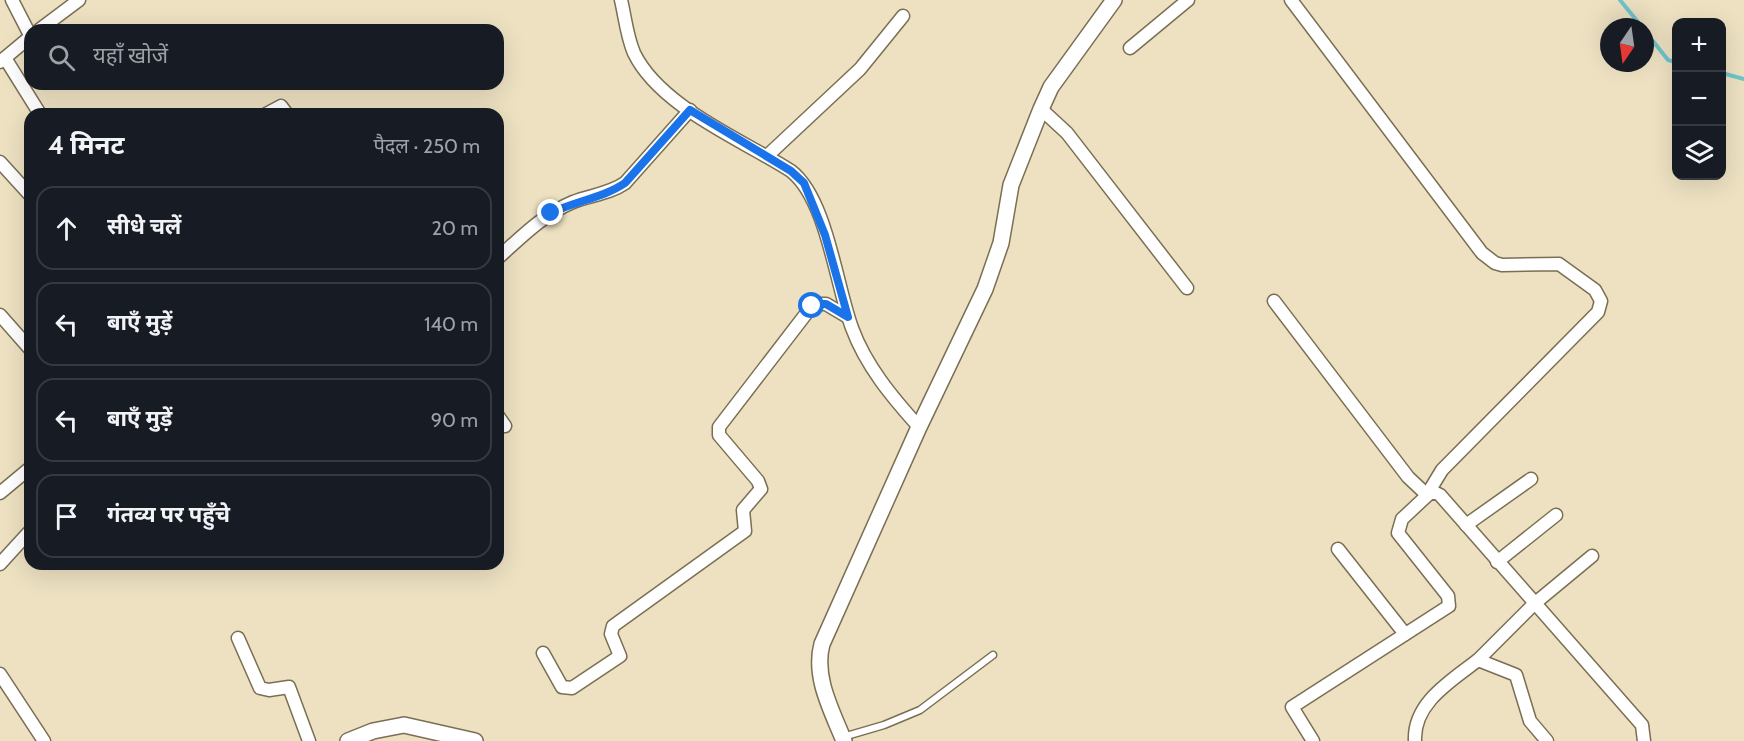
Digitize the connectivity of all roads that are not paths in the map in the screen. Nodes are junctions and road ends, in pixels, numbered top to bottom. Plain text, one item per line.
1 (12, 0) edge
2 (79, 0) edge
3 (621, 0) edge
4 (1114, 0) edge
5 (1188, 0) edge
6 (1291, 0) edge
7 (903, 16) dead end
8 (24, 24) edge
9 (47, 24) edge
10 (24, 41) edge
11 (1130, 48) dead end
12 (3, 60) edge
13 (36, 108) edge
14 (690, 110) junction
15 (1041, 110) junction
16 (767, 156) junction
17 (0, 162) edge
18 (24, 188) edge
19 (504, 253) edge
20 (1187, 288) dead end
21 (1274, 301) dead end
22 (0, 315) edge
23 (848, 317) junction
24 (24, 342) edge
25 (919, 427) junction
26 (24, 473) edge
27 (1531, 479) dead end
28 (0, 493) edge
29 (1427, 494) junction
30 (1556, 515) dead end
31 (1466, 525) junction
32 (24, 538) edge
33 (1338, 549) dead end
34 (1592, 556) dead end
35 (1497, 562) junction
36 (0, 564) edge
37 (1534, 604) junction
38 (1405, 634) junction
39 (238, 638) dead end
40 (543, 652) dead end
41 (993, 655) dead end
42 (1478, 660) junction
43 (0, 674) edge
44 (844, 739) edge
45 (44, 741) edge
46 (309, 741) edge
47 (348, 741) edge
48 (475, 741) edge
49 (1313, 741) edge
50 (1415, 741) edge
51 (1547, 741) edge
52 (1644, 741) edge

1 - 8 street
2 - 9 street
3 - 14 street
4 - 15 street
5 - 11 street
6 - 29 street
7 - 16 street
10 - 12 street
12 - 13 street
14 - 16 street
14 - 19 street
15 - 20 street
15 - 25 street
16 - 23 street
17 - 18 street
21 - 29 street
22 - 24 street
23 - 25 street
23 - 40 street
25 - 44 street
26 - 28 street
27 - 31 street
29 - 31 street
29 - 38 street
30 - 35 street
31 - 35 street
32 - 36 street
33 - 38 street
34 - 37 street
35 - 37 street
37 - 42 street
37 - 52 street
38 - 49 street
39 - 46 street
41 - 44 lane
42 - 50 street
42 - 51 street
43 - 45 street
47 - 48 street

